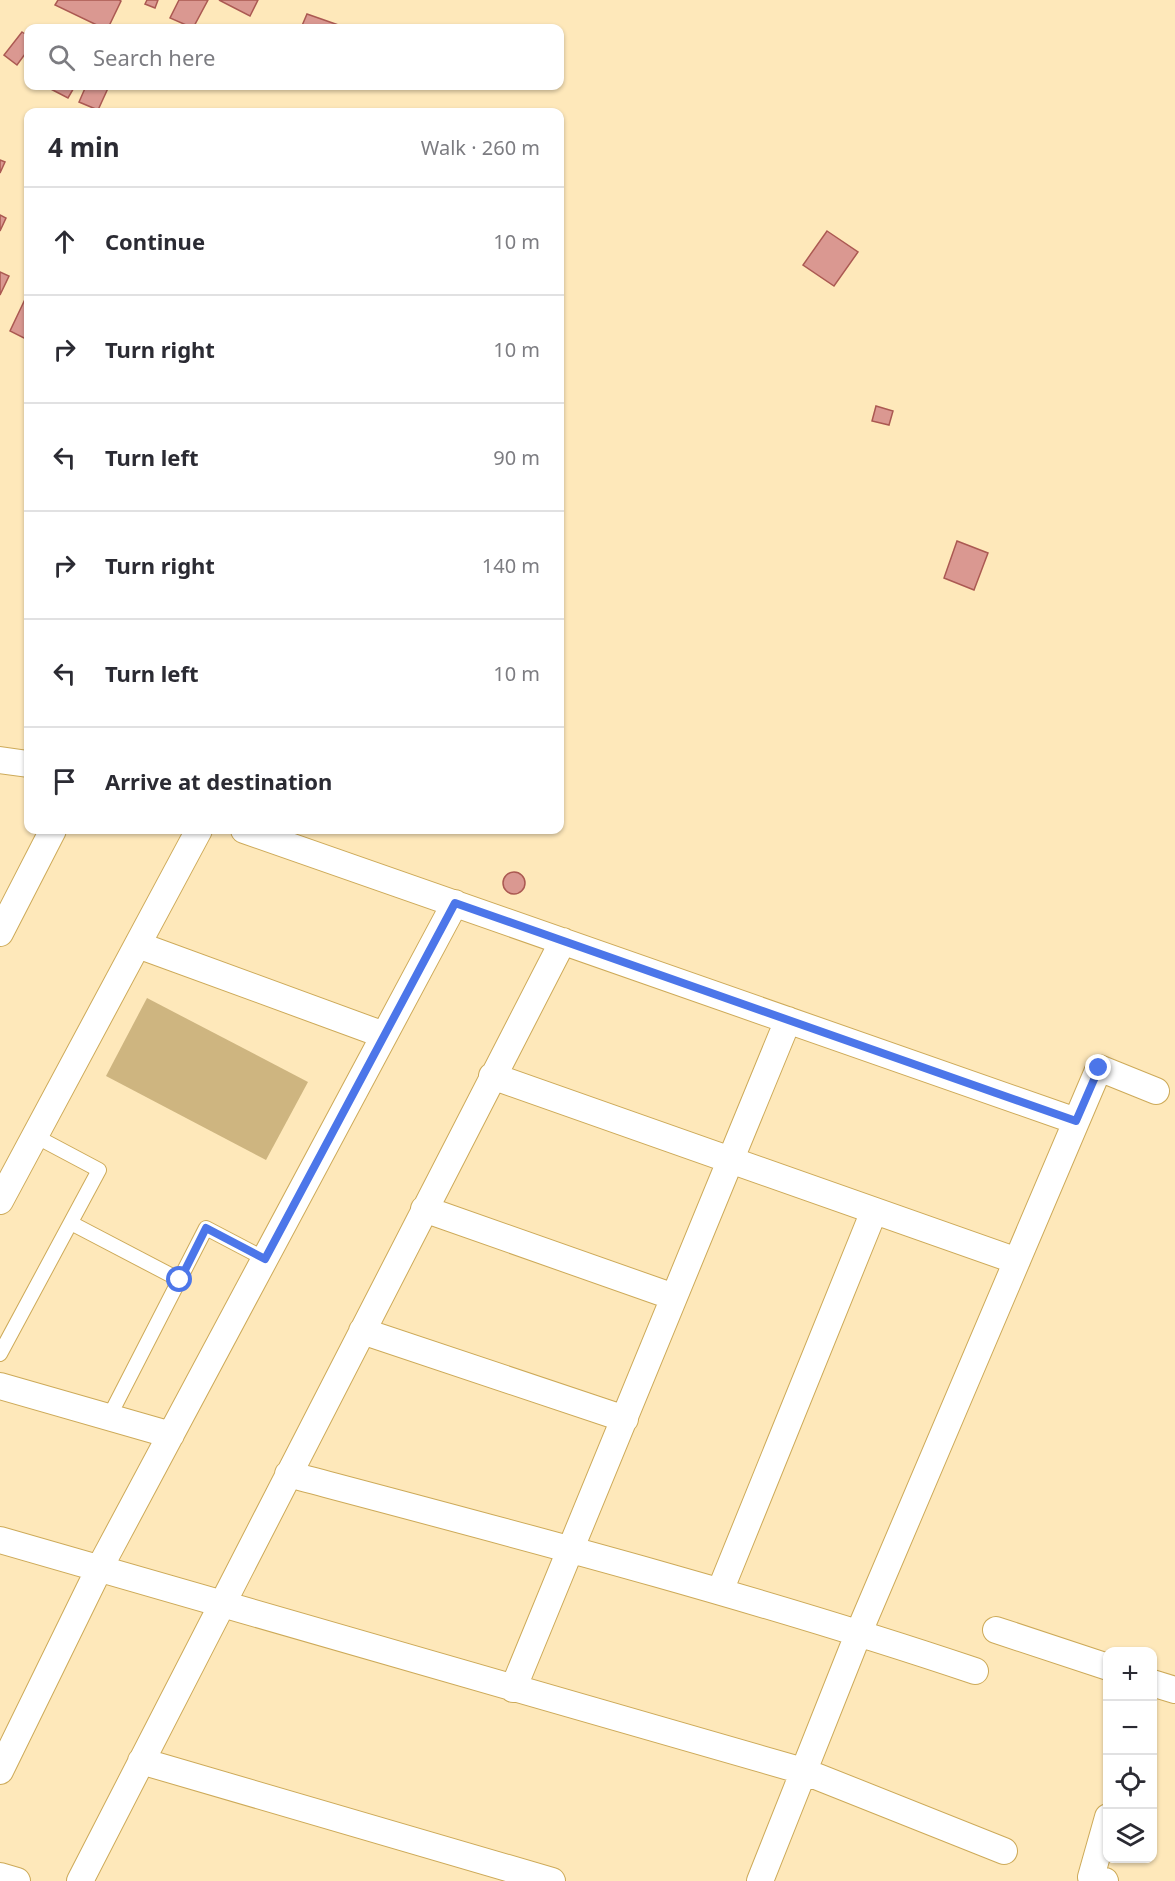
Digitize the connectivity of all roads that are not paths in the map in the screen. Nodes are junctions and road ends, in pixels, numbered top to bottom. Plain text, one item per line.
1 (0, 760) edge
2 (24, 763) edge
3 (51, 834) edge
4 (198, 834) edge
5 (256, 834) edge
6 (455, 903) junction
7 (0, 933) edge
8 (563, 941) junction
9 (138, 945) junction
10 (788, 1020) junction
11 (384, 1035) junction
12 (492, 1076) junction
13 (1156, 1090) dead end
14 (1076, 1121) junction
15 (35, 1136) junction
16 (730, 1162) junction
17 (0, 1201) edge
18 (424, 1209) junction
19 (874, 1212) junction
20 (71, 1223) junction
21 (265, 1259) junction
22 (1017, 1261) junction
23 (180, 1280) junction
24 (675, 1297) junction
25 (362, 1331) junction
26 (0, 1354) edge
27 (0, 1386) edge
28 (109, 1417) junction
29 (625, 1419) junction
30 (171, 1435) junction
31 (288, 1474) junction
32 (0, 1540) edge
33 (571, 1549) junction
34 (99, 1569) junction
35 (720, 1591) junction
36 (220, 1604) junction
37 (996, 1630) dead end
38 (859, 1632) junction
39 (1103, 1666) edge
40 (975, 1671) dead end
41 (1157, 1685) edge
42 (513, 1689) junction
43 (1175, 1690) edge
44 (141, 1761) junction
45 (0, 1771) edge
46 (802, 1772) junction
47 (1103, 1832) edge
48 (1004, 1851) dead end
49 (0, 1876) edge
50 (17, 1881) edge
51 (80, 1881) edge
52 (552, 1881) edge
53 (760, 1881) edge
54 (1105, 1881) edge

1 - 2 street
3 - 7 street
4 - 9 street
5 - 6 street
6 - 8 street
6 - 11 street
8 - 10 street
8 - 12 street
9 - 11 street
9 - 15 street
10 - 14 street
10 - 16 street
11 - 21 street
12 - 16 street
12 - 18 street
13 - 14 street
14 - 22 street
15 - 17 street
15 - 20 lane
16 - 19 street
16 - 24 street
18 - 24 street
18 - 25 street
19 - 22 street
19 - 35 street
20 - 23 lane
20 - 26 lane
21 - 23 lane
21 - 30 street
22 - 38 street
23 - 28 lane
24 - 29 street
25 - 29 street
25 - 31 street
27 - 28 street
28 - 30 street
29 - 33 street
30 - 34 street
31 - 33 street
31 - 36 street
32 - 34 street
33 - 35 street
33 - 42 street
34 - 36 street
34 - 45 street
35 - 38 street
36 - 42 street
36 - 44 street
37 - 39 street
38 - 40 street
38 - 46 street
41 - 43 street
42 - 46 street
44 - 51 street
44 - 52 street
46 - 48 street
46 - 53 street
47 - 54 street
49 - 50 street

